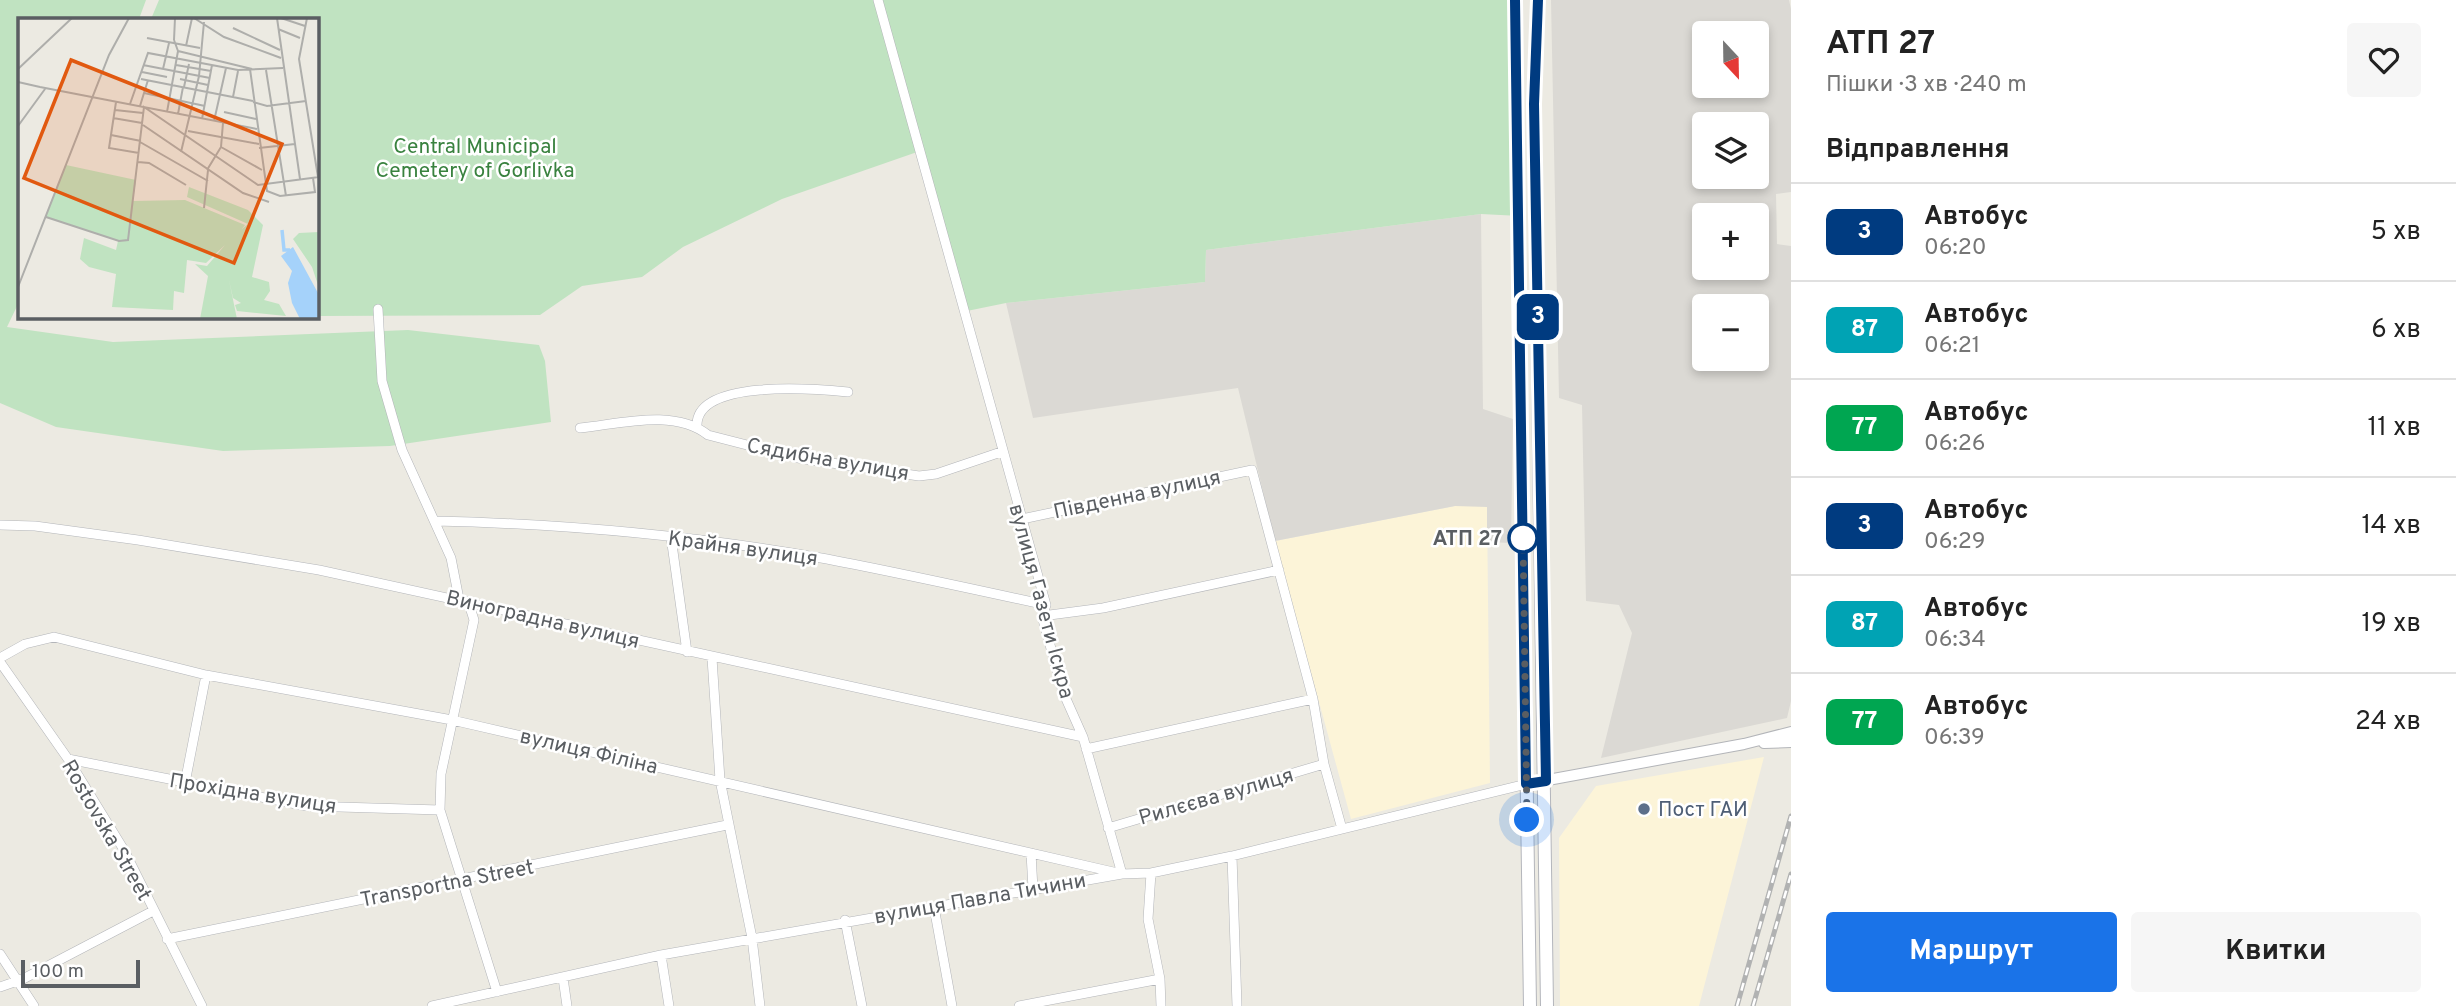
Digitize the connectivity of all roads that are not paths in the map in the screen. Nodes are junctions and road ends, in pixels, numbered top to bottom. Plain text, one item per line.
1 (878, 0) edge
2 (1514, 0) edge
3 (1538, 0) edge
4 (378, 309) dead end
5 (848, 392) dead end
6 (697, 427) junction
7 (580, 428) dead end
8 (1002, 452) junction
9 (1022, 519) junction
10 (435, 521) junction
11 (0, 525) edge
12 (671, 537) junction
13 (1279, 570) junction
14 (464, 600) junction
15 (1046, 605) junction
16 (1042, 616) junction
17 (687, 652) junction
18 (712, 658) junction
19 (0, 660) edge
20 (206, 675) junction
21 (1313, 699) junction
22 (452, 720) junction
23 (1791, 732) edge
24 (1083, 737) junction
25 (1791, 742) edge
26 (1744, 744) junction
27 (1086, 749) junction
28 (68, 759) junction
29 (1324, 764) junction
30 (720, 780) junction
31 (1546, 781) junction
32 (185, 783) junction
33 (1526, 784) junction
34 (440, 810) junction
35 (727, 825) junction
36 (1108, 828) junction
37 (1342, 829) junction
38 (1031, 853) junction
39 (1232, 856) junction
40 (1151, 873) junction
41 (1122, 874) junction
42 (464, 880) junction
43 (1033, 890) junction
44 (934, 907) junction
45 (153, 911) junction
46 (845, 920) junction
47 (752, 938) junction
48 (167, 939) junction
49 (0, 954) edge
50 (661, 956) junction
51 (563, 978) junction
52 (1160, 979) junction
53 (15, 980) junction
54 (0, 987) edge
55 (496, 992) junction
56 (34, 1006) edge
57 (202, 1006) edge
58 (432, 1006) edge
59 (568, 1006) edge
60 (669, 1006) edge
61 (760, 1006) edge
62 (862, 1006) edge
63 (953, 1006) edge
64 (1019, 1006) edge
65 (1161, 1006) edge
66 (1237, 1006) edge
67 (1530, 1006) edge
68 (1548, 1006) edge

1 - 8 street, вулиця Газети Іскра
2 - 33 main road
3 - 31 main road
4 - 10 street
5 - 6 street
6 - 7 street, Сядибна вулиця
6 - 8 street, Сядибна вулиця
8 - 9 street, вулиця Газети Іскра
9 - 13 street, Південна вулиця
9 - 15 street, вулиця Газети Іскра
10 - 12 street, Крайня вулиця
10 - 14 street
11 - 14 street, Виноградна вулиця
12 - 15 street, Крайня вулиця
12 - 17 street
13 - 16 street
13 - 21 street
14 - 17 street, Виноградна вулиця
14 - 22 street
15 - 16 street, вулиця Газети Іскра
16 - 24 street, вулиця Газети Іскра
17 - 18 street, Виноградна вулиця
18 - 24 street, Виноградна вулиця
18 - 30 street
19 - 20 street, вулиця Філіна
19 - 28 street, Rostovska Street
20 - 22 street, вулиця Філіна
20 - 32 street
21 - 27 street
21 - 29 street
22 - 30 street, вулиця Філіна
22 - 34 street
23 - 26 street
24 - 27 street, вулиця Газети Іскра
25 - 26 street
26 - 31 street
27 - 36 street, вулиця Газети Іскра
28 - 32 street, Прохідна вулиця
28 - 45 street, Rostovska Street
29 - 36 street, Рилєєва вулиця
29 - 37 street
30 - 35 street
30 - 38 street, вулиця Філіна
31 - 33 street
31 - 68 main road
32 - 34 street, Прохідна вулиця
33 - 37 street, вулиця Павла Тичини
33 - 67 main road
34 - 42 street
35 - 42 street, Transportna Street
35 - 47 street
36 - 41 street, вулиця Газети Іскра
37 - 39 street, вулиця Павла Тичини
38 - 41 street, вулиця Філіна
38 - 43 street
39 - 40 street, вулиця Павла Тичини
39 - 66 street
40 - 41 street, вулиця Павла Тичини
40 - 52 street
41 - 43 street, вулиця Павла Тичини
42 - 48 street, Transportna Street
42 - 55 street
43 - 44 street, вулиця Павла Тичини
44 - 46 street, вулиця Павла Тичини
44 - 63 street
45 - 48 street, Rostovska Street
45 - 53 street
46 - 47 street, вулиця Павла Тичини
46 - 62 street
47 - 50 street, вулиця Павла Тичини
47 - 61 street
48 - 57 street, Rostovska Street
49 - 53 street
50 - 51 street, вулиця Павла Тичини
50 - 60 street
51 - 55 street, вулиця Павла Тичини
51 - 59 street
52 - 64 street
52 - 65 street
53 - 54 street
53 - 56 street
55 - 58 street, вулиця Павла Тичини

